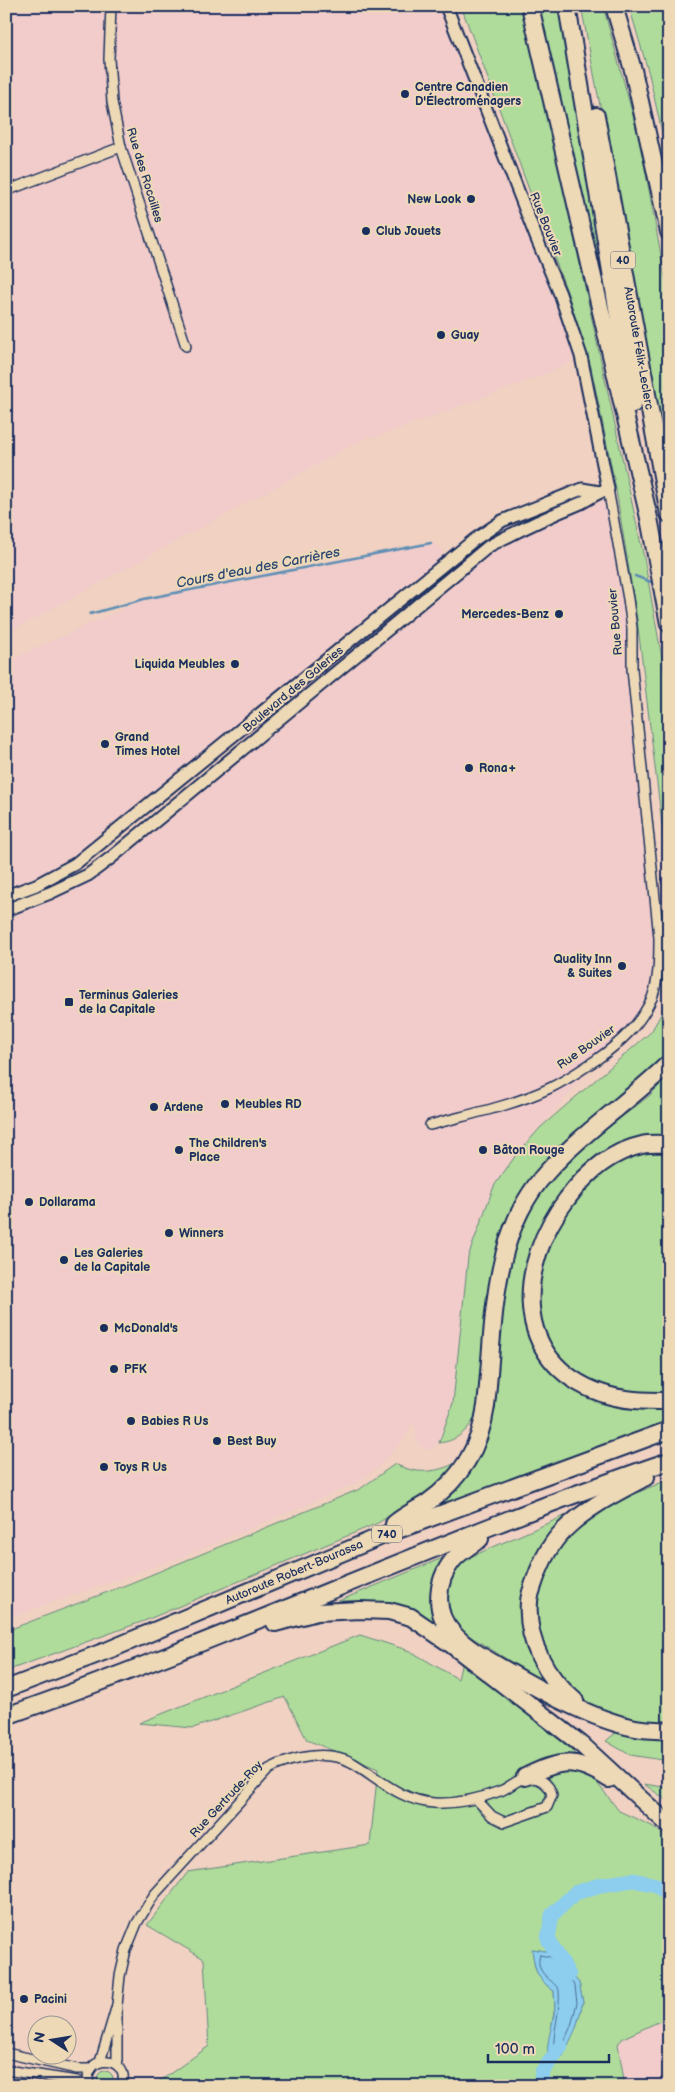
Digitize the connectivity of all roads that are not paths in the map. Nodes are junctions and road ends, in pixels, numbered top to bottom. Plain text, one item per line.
1 (110, 6) edge
2 (446, 6) edge
3 (530, 6) edge
4 (567, 6) edge
5 (574, 6) edge
6 (614, 6) edge
7 (121, 147) junction
8 (6, 191) edge
9 (669, 232) edge
10 (186, 346) dead end
11 (604, 490) junction
12 (669, 514) edge
13 (649, 518) junction
14 (669, 624) edge
15 (6, 896) edge
16 (6, 910) edge
17 (669, 1063) edge
18 (430, 1125) dead end
19 (669, 1144) edge
20 (669, 1401) edge
21 (669, 1430) edge
22 (669, 1463) edge
23 (499, 1524) junction
24 (384, 1535) junction
25 (205, 1642) junction
26 (7, 1689) edge
27 (588, 1712) junction
28 (6, 1716) edge
29 (669, 1730) edge
30 (525, 1777) junction
31 (476, 1799) junction
32 (665, 1821) edge
33 (117, 2005) junction
34 (6, 2053) edge
35 (100, 2062) junction
36 (117, 2065) junction
37 (91, 2069) junction
38 (6, 2070) edge
39 (89, 2086) edge
40 (122, 2086) edge

1 - 7 street, Rue des Rocailles
2 - 11 street, Rue Bouvier
3 - 13 highway
4 - 13 highway
5 - 12 highway, Autoroute Félix-Leclerc / 40
6 - 9 highway
7 - 8 street
7 - 10 street, Rue des Rocailles
11 - 15 street, Boulevard des Galeries
11 - 16 street, Boulevard des Galeries
11 - 18 street, Rue Bouvier
13 - 14 highway
17 - 24 highway
19 - 20 highway
21 - 24 highway, Autoroute Robert-Bourassa / 740
22 - 23 highway
22 - 27 highway
23 - 25 highway
23 - 27 highway
24 - 26 highway, Autoroute Robert-Bourassa / 740
25 - 28 highway
25 - 32 highway
27 - 29 highway
30 - 31 street, Rue Gertrude-Roy
30 - 31 street
30 - 32 highway
31 - 33 street, Rue Gertrude-Roy
33 - 35 street, Rue Gertrude-Roy
33 - 36 street, Rue Gertrude-Roy
34 - 37 street
35 - 36 street
35 - 37 street
36 - 40 street, Rue Gertrude-Roy
37 - 39 street
38 - 39 street

